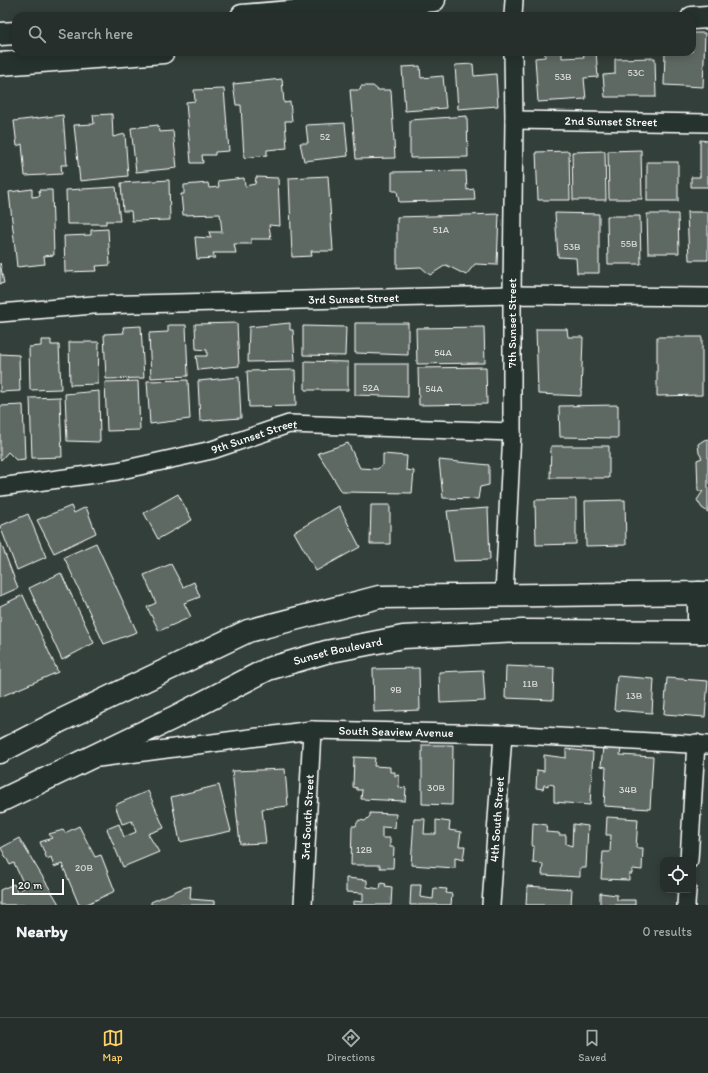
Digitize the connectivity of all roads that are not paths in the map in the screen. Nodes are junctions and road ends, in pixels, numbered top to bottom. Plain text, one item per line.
1 (434, 0) edge
2 (514, 0) edge
3 (290, 12) edge
4 (513, 12) edge
5 (708, 17) edge
6 (696, 18) edge
7 (12, 33) edge
8 (0, 34) edge
9 (43, 56) edge
10 (513, 56) edge
11 (0, 64) edge
12 (514, 120) junction
13 (708, 123) edge
14 (512, 295) junction
15 (708, 297) edge
16 (0, 313) edge
17 (512, 432) junction
18 (0, 487) edge
19 (703, 593) edge
20 (504, 594) junction
21 (704, 632) edge
22 (62, 720) junction
23 (312, 730) junction
24 (503, 734) junction
25 (0, 742) edge
26 (702, 744) edge
27 (0, 752) edge
28 (86, 760) junction
29 (0, 801) edge
30 (689, 857) edge
31 (687, 893) edge
32 (303, 905) edge
33 (491, 905) edge
34 (686, 905) edge

1 - 3 main road
2 - 4 street
5 - 6 main road
7 - 8 main road
9 - 11 main road
10 - 12 street, 7th Sunset Street
12 - 13 street, 2nd Sunset Street
12 - 14 street, 7th Sunset Street
14 - 15 street, 3rd Sunset Street
14 - 16 street, 3rd Sunset Street
14 - 17 street, 7th Sunset Street
17 - 18 street, 9th Sunset Street
17 - 20 street, 7th Sunset Street
19 - 20 main road
19 - 21 main road
20 - 22 main road
21 - 28 main road, Sunset Boulevard
22 - 25 main road
22 - 27 main road
23 - 24 street, South Seaview Avenue
23 - 28 street, South Seaview Avenue
23 - 32 street, 3rd South Street
24 - 26 street, South Seaview Avenue
24 - 33 street, 4th South Street
26 - 30 street
28 - 29 main road, Sunset Boulevard
31 - 34 street

